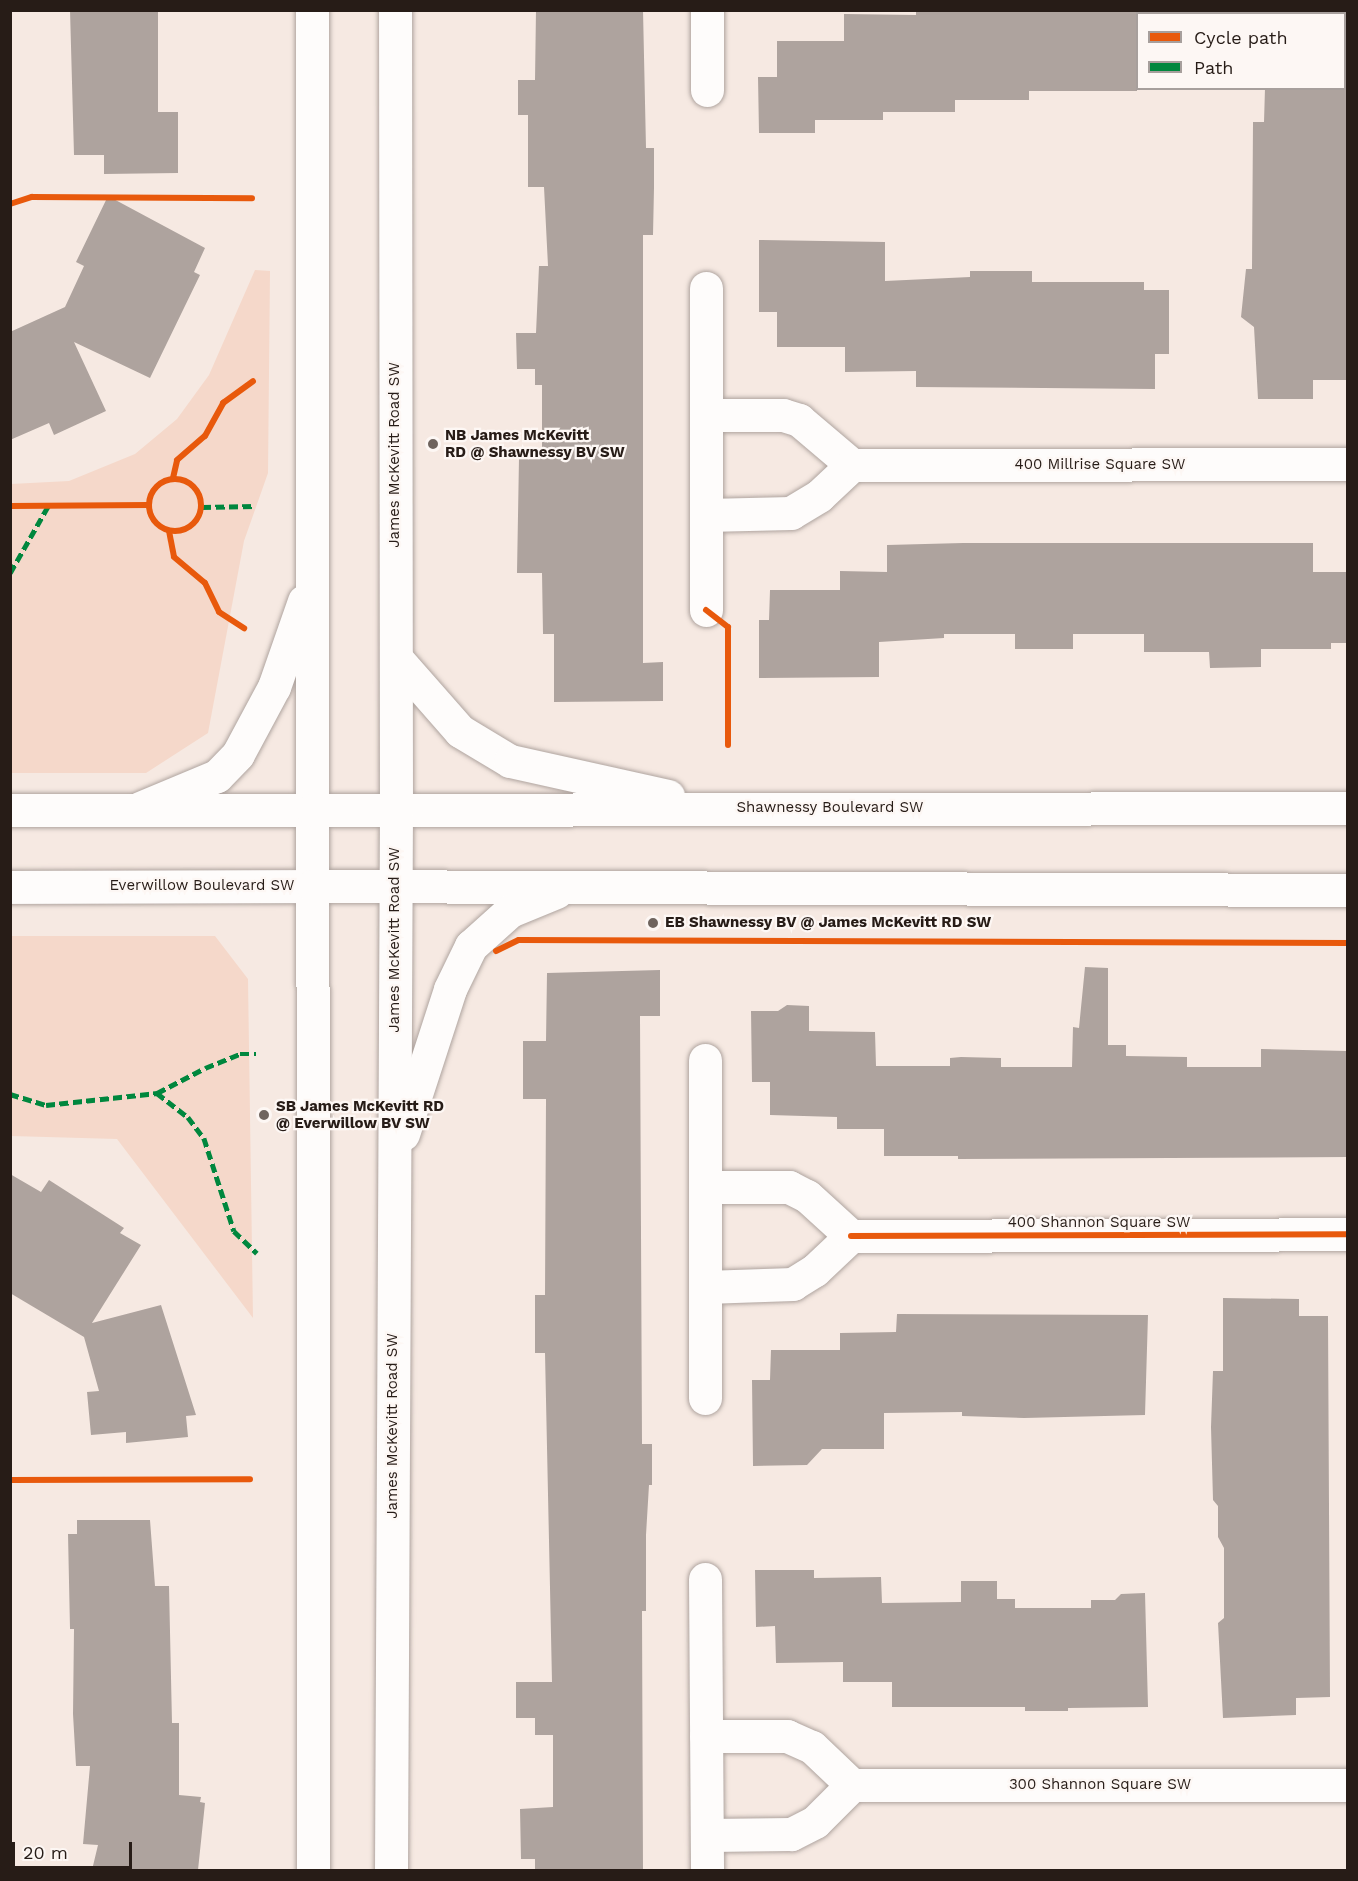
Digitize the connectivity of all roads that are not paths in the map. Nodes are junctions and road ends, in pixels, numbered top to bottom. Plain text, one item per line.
1 (312, 10) edge
2 (395, 10) edge
3 (707, 10) edge
4 (707, 90) dead end
5 (706, 288) dead end
6 (706, 415) junction
7 (1347, 464) edge
8 (852, 465) junction
9 (706, 515) junction
10 (313, 574) junction
11 (706, 610) dead end
12 (396, 658) junction
13 (140, 808) junction
14 (717, 808) junction
15 (1347, 808) edge
16 (10, 810) edge
17 (313, 810) junction
18 (396, 811) junction
19 (313, 886) junction
20 (394, 886) junction
21 (10, 887) edge
22 (568, 887) junction
23 (1341, 892) edge
24 (705, 1060) dead end
25 (394, 1161) junction
26 (705, 1187) junction
27 (1347, 1234) edge
28 (851, 1236) junction
29 (705, 1287) junction
30 (705, 1398) dead end
31 (705, 1579) dead end
32 (706, 1736) junction
33 (852, 1785) junction
34 (1347, 1785) edge
35 (708, 1835) junction
36 (313, 1870) edge
37 (391, 1870) edge
38 (707, 1870) edge

1 - 10 main road
2 - 12 main road, James McKevitt Road SW
3 - 4 main road
5 - 6 main road
6 - 8 main road
6 - 9 main road
7 - 8 main road, 400 Millrise Square SW
8 - 9 main road
9 - 11 main road
10 - 13 main road
10 - 17 main road
12 - 14 main road
12 - 18 main road, James McKevitt Road SW
13 - 16 main road
13 - 17 main road
14 - 15 main road, Shawnessy Boulevard SW
14 - 18 main road, Shawnessy Boulevard SW
17 - 18 main road, Shawnessy Boulevard SW
17 - 19 main road
18 - 20 main road, James McKevitt Road SW
19 - 20 main road, Everwillow Boulevard SW
19 - 21 main road, Everwillow Boulevard SW
19 - 36 main road
20 - 22 main road
20 - 25 main road, James McKevitt Road SW
22 - 23 main road
22 - 25 main road
24 - 26 main road
25 - 37 main road, James McKevitt Road SW
26 - 28 main road
26 - 29 main road
27 - 28 main road, 400 Shannon Square SW
28 - 29 main road
29 - 30 main road
31 - 32 main road
32 - 33 main road
32 - 35 main road
33 - 34 main road, 300 Shannon Square SW
33 - 35 main road
35 - 38 main road

